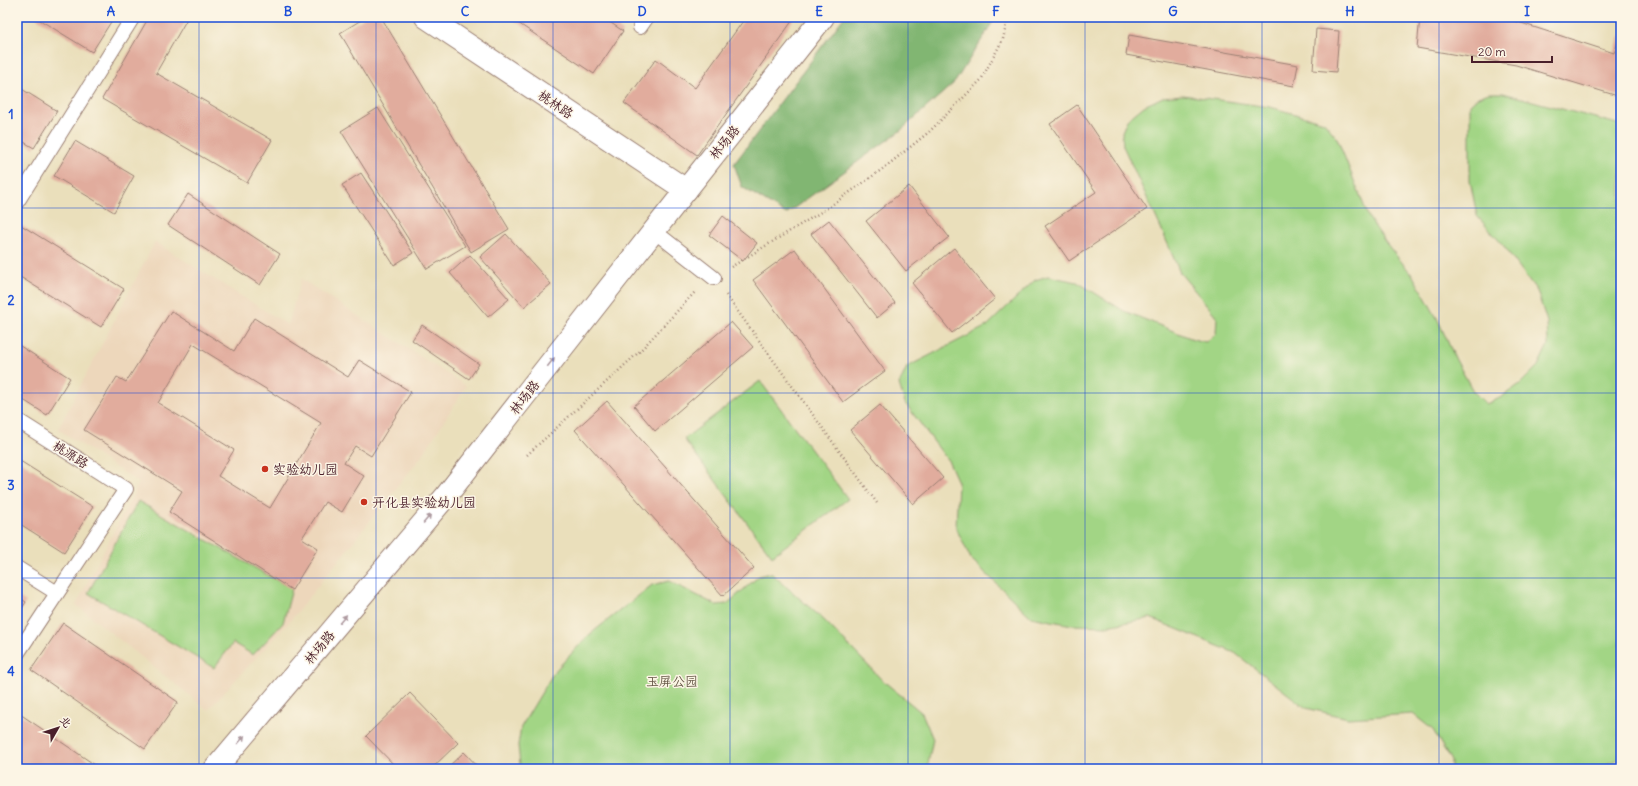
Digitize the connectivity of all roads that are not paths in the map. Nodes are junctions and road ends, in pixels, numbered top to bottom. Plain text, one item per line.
1 (133, 17) edge
2 (426, 17) edge
3 (823, 17) edge
4 (686, 190) junction
5 (17, 202) edge
6 (654, 230) junction
7 (714, 278) road end
8 (17, 420) edge
9 (17, 568) edge
10 (57, 593) junction
11 (17, 654) edge
12 (215, 769) edge

1 - 5 lane
2 - 4 street, 桃林路
3 - 4 street, 林场路
4 - 6 street, 林场路
6 - 7 lane
12 -> 6 street, 林场路
8 - 10 lane, 桃源路
9 - 10 lane
10 - 11 lane

